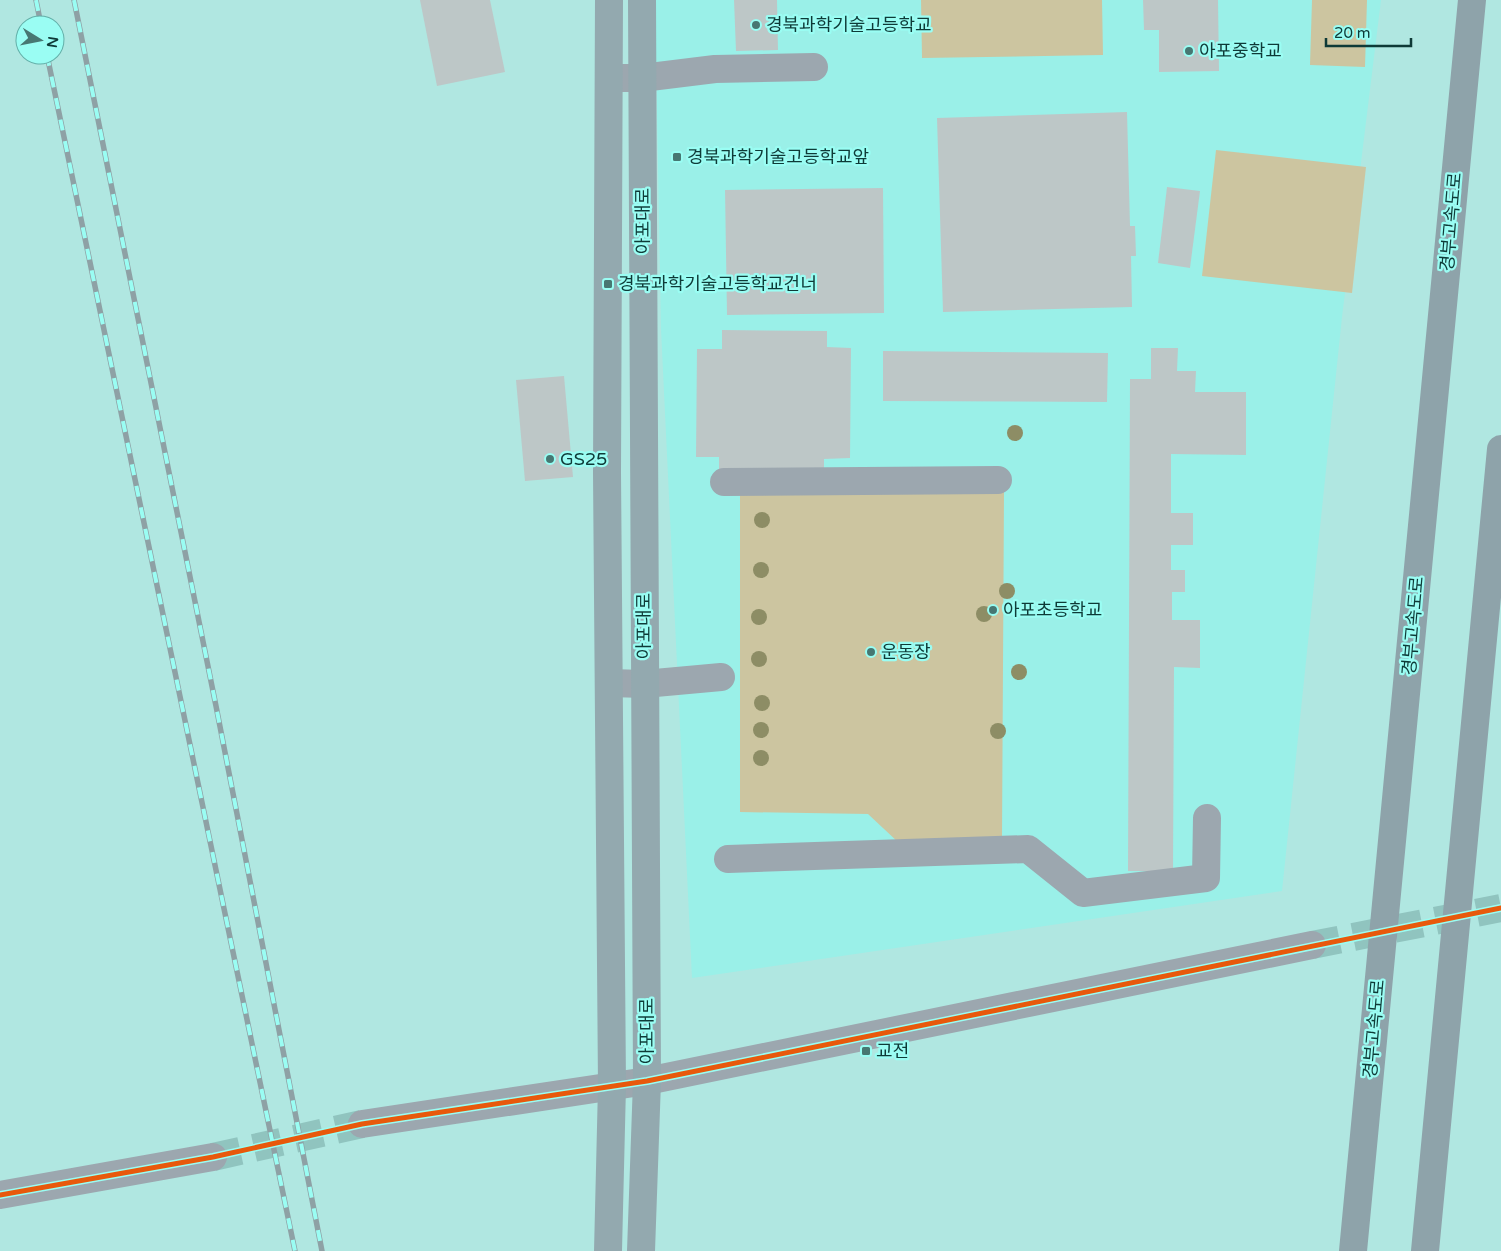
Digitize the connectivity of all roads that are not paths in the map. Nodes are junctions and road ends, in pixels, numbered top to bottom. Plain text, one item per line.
1 (609, 0) edge
2 (642, 0) edge
3 (1472, 0) edge
4 (814, 67) dead end
5 (610, 78) junction
6 (642, 78) junction
7 (1501, 449) edge
8 (998, 480) dead end
9 (724, 482) dead end
10 (721, 677) dead end
11 (610, 682) junction
12 (644, 684) junction
13 (1207, 818) dead end
14 (728, 859) dead end
15 (1312, 945) tunnel mouth
16 (647, 1081) junction
17 (612, 1086) junction
18 (362, 1124) tunnel mouth
19 (213, 1157) tunnel mouth
20 (0, 1195) edge
21 (608, 1251) edge
22 (642, 1251) edge
23 (1353, 1251) edge
24 (1425, 1251) edge

1 - 5 main road, 아포대로
2 - 6 main road, 아포대로
3 - 23 highway, 경부고속도로
4 - 6 street
5 - 6 street
5 - 11 main road, 아포대로
6 - 12 main road, 아포대로
7 - 24 highway
8 - 9 street
10 - 12 street
11 - 12 street
11 - 17 main road, 아포대로
12 - 16 main road, 아포대로
13 - 14 street
15 - 16 street
16 - 17 street
16 - 22 main road, 아포대로
17 - 18 street
17 - 21 main road, 아포대로
19 - 20 street

